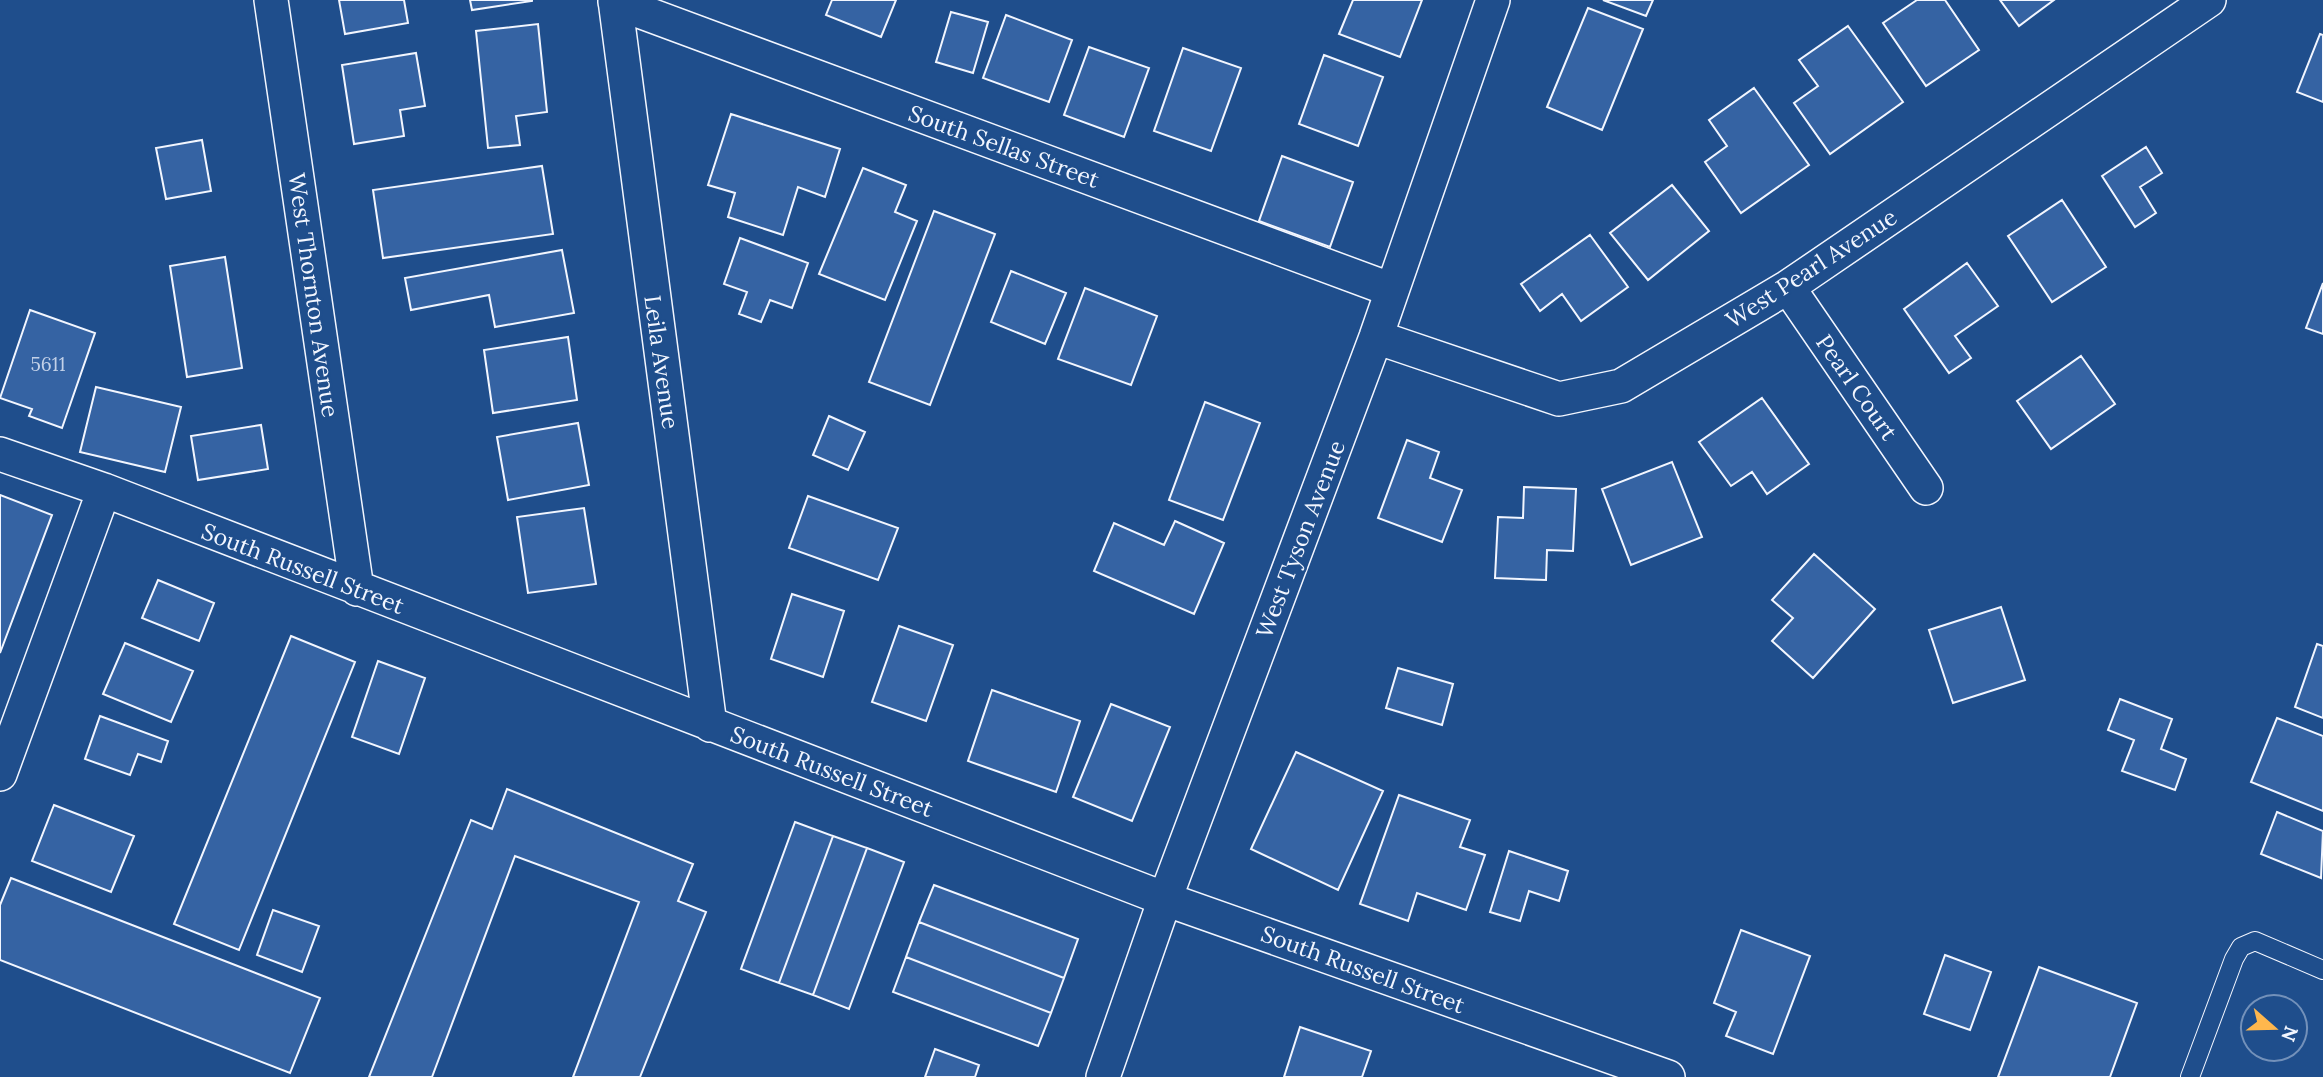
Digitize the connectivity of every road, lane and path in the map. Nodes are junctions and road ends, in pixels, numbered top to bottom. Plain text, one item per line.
1 (271, 0) edge
2 (1493, 0) edge
3 (2209, 0) edge
4 (615, 1) edge
5 (1788, 287) junction
6 (1392, 289) junction
7 (1376, 337) junction
8 (0, 454) edge
9 (1926, 488) dead end
10 (104, 490) junction
11 (357, 589) junction
12 (710, 725) junction
13 (0, 774) edge
14 (1165, 899) junction
15 (2323, 970) edge
16 (1103, 1077) edge
17 (1668, 1077) edge
18 (2190, 1077) edge

1 - 11 street, West Thornton Avenue
2 - 6 street, West Tyson Avenue
3 - 5 street, West Pearl Avenue
4 - 6 street, South Sellas Street
4 - 12 street, Leila Avenue
5 - 7 street, West Pearl Avenue
5 - 9 street, Pearl Court
6 - 7 street, West Tyson Avenue
7 - 14 street, West Tyson Avenue
8 - 10 street, South Russell Street
10 - 11 street, South Russell Street
10 - 13 street
11 - 12 street, South Russell Street
12 - 14 street, South Russell Street
14 - 16 street, West Tyson Avenue
14 - 17 street, South Russell Street
15 - 18 lane

